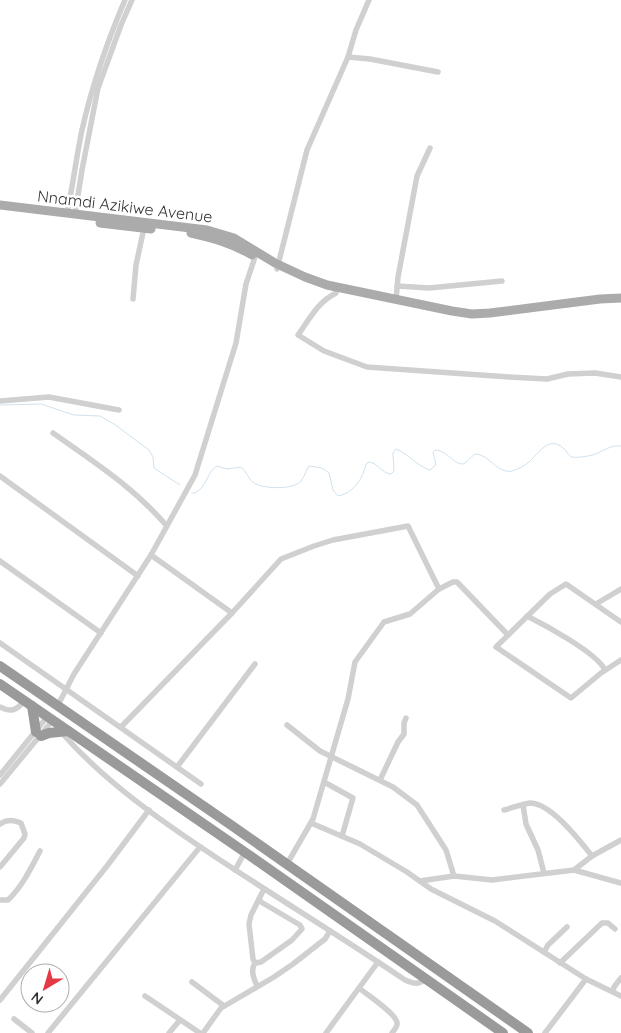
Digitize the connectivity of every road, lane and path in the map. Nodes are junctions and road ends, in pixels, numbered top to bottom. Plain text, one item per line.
1 (125, 0) edge
2 (132, 0) edge
3 (369, 0) edge
4 (348, 58) junction
5 (438, 72) dead end
6 (430, 148) dead end
7 (0, 206) edge
8 (0, 211) edge
9 (71, 214) junction
10 (144, 228) junction
11 (256, 257) junction
12 (277, 267) junction
13 (502, 281) dead end
14 (398, 286) junction
15 (336, 293) junction
16 (621, 298) edge
17 (133, 299) dead end
18 (396, 300) junction
19 (621, 304) edge
20 (621, 377) edge
21 (0, 401) edge
22 (119, 410) dead end
23 (54, 433) dead end
24 (0, 476) edge
25 (166, 525) junction
26 (151, 555) junction
27 (0, 561) edge
28 (138, 576) junction
29 (621, 588) edge
30 (438, 589) junction
31 (596, 604) junction
32 (232, 613) junction
33 (527, 616) junction
34 (621, 622) edge
35 (101, 633) junction
36 (508, 635) junction
37 (0, 643) edge
38 (621, 660) edge
39 (255, 664) dead end
40 (0, 666) edge
41 (605, 670) junction
42 (0, 684) edge
43 (66, 689) junction
44 (28, 703) junction
45 (58, 705) junction
46 (0, 707) edge
47 (406, 718) dead end
48 (50, 719) junction
49 (286, 725) dead end
50 (121, 727) junction
51 (64, 732) junction
52 (38, 734) junction
53 (331, 757) junction
54 (177, 767) junction
55 (0, 775) edge
56 (380, 780) junction
57 (324, 782) junction
58 (0, 784) edge
59 (201, 784) dead end
60 (523, 805) junction
61 (149, 810) junction
62 (504, 810) dead end
63 (311, 823) junction
64 (0, 824) edge
65 (342, 836) junction
66 (621, 840) edge
67 (200, 847) junction
68 (40, 851) dead end
69 (245, 852) junction
70 (592, 856) junction
71 (286, 864) junction
72 (0, 867) edge
73 (235, 870) junction
74 (574, 870) junction
75 (544, 873) junction
76 (454, 876) junction
77 (420, 881) junction
78 (621, 883) edge
79 (264, 889) junction
80 (259, 899) junction
81 (0, 900) edge
82 (567, 926) dead end
83 (615, 929) dead end
84 (330, 931) junction
85 (544, 952) junction
86 (378, 962) junction
87 (255, 963) junction
88 (560, 963) junction
89 (621, 978) edge
90 (586, 979) junction
91 (426, 980) junction
92 (192, 982) dead end
93 (257, 986) junction
94 (358, 988) junction
95 (613, 992) junction
96 (145, 996) dead end
97 (621, 996) edge
98 (0, 1000) edge
99 (224, 1006) junction
100 (14, 1019) dead end
101 (180, 1020) junction
102 (32, 1033) edge
103 (48, 1033) edge
104 (169, 1033) edge
105 (201, 1033) edge
106 (326, 1033) edge
107 (392, 1033) edge
108 (503, 1033) edge
109 (528, 1033) edge
110 (545, 1033) edge

1 - 9 street
2 - 9 street
3 - 4 street
4 - 5 street
4 - 12 street
6 - 14 street
7 - 9 main road, Nnamdi Azikiwe Avenue
8 - 10 main road, Nnamdi Azikiwe Avenue
9 - 12 main road, Nnamdi Azikiwe Avenue
10 - 11 main road, Nnamdi Azikiwe Avenue
10 - 17 street
11 - 12 main road, Nnamdi Azikiwe Avenue
11 - 25 street
12 - 15 main road, Nnamdi Azikiwe Avenue
12 - 18 main road, Nnamdi Azikiwe Avenue
13 - 14 street
14 - 18 street
15 - 19 main road, Nnamdi Azikiwe Avenue
15 - 20 street
16 - 18 main road, Nnamdi Azikiwe Avenue
21 - 22 street
23 - 25 street
24 - 28 street
25 - 26 street
26 - 28 street
26 - 32 street
27 - 35 street
28 - 35 street
29 - 31 street
30 - 32 street
30 - 36 street
30 - 53 street
31 - 33 street
31 - 34 street
32 - 50 street
33 - 36 street
33 - 41 street
35 - 43 street
36 - 41 street
37 - 43 street
38 - 41 street
39 - 54 street
40 - 45 highway
42 - 44 highway
43 - 45 street
43 - 50 street
44 - 46 street
44 - 48 highway
44 - 52 highway
45 - 71 highway
47 - 56 street
48 - 51 highway
48 - 52 street
49 - 53 street
50 - 54 street
51 - 52 highway
51 - 61 street
51 - 69 highway
52 - 55 street
52 - 58 street
53 - 56 street
53 - 57 street
54 - 59 street
56 - 76 street
57 - 63 street
57 - 65 street
60 - 62 street
60 - 70 street
60 - 75 street
61 - 67 street
61 - 98 street
63 - 65 street
63 - 71 street
64 - 72 street
65 - 77 street
66 - 70 street
67 - 73 street
67 - 103 street
68 - 81 street
69 - 73 street
69 - 91 highway
70 - 74 street
71 - 109 highway
73 - 79 street
74 - 75 street
74 - 78 street
75 - 76 street
76 - 77 street
77 - 85 street
79 - 80 street
79 - 84 street
80 - 87 street
80 - 87 street
82 - 85 street
83 - 88 street
84 - 86 street
84 - 93 street
85 - 88 street
86 - 91 street
86 - 94 street
87 - 93 street
88 - 90 street
89 - 95 street
90 - 95 street
90 - 110 street
91 - 108 highway
92 - 99 street
93 - 99 street
94 - 106 street
94 - 107 street
95 - 97 street
96 - 101 street
99 - 105 street
100 - 102 street
101 - 104 street
101 - 105 street

